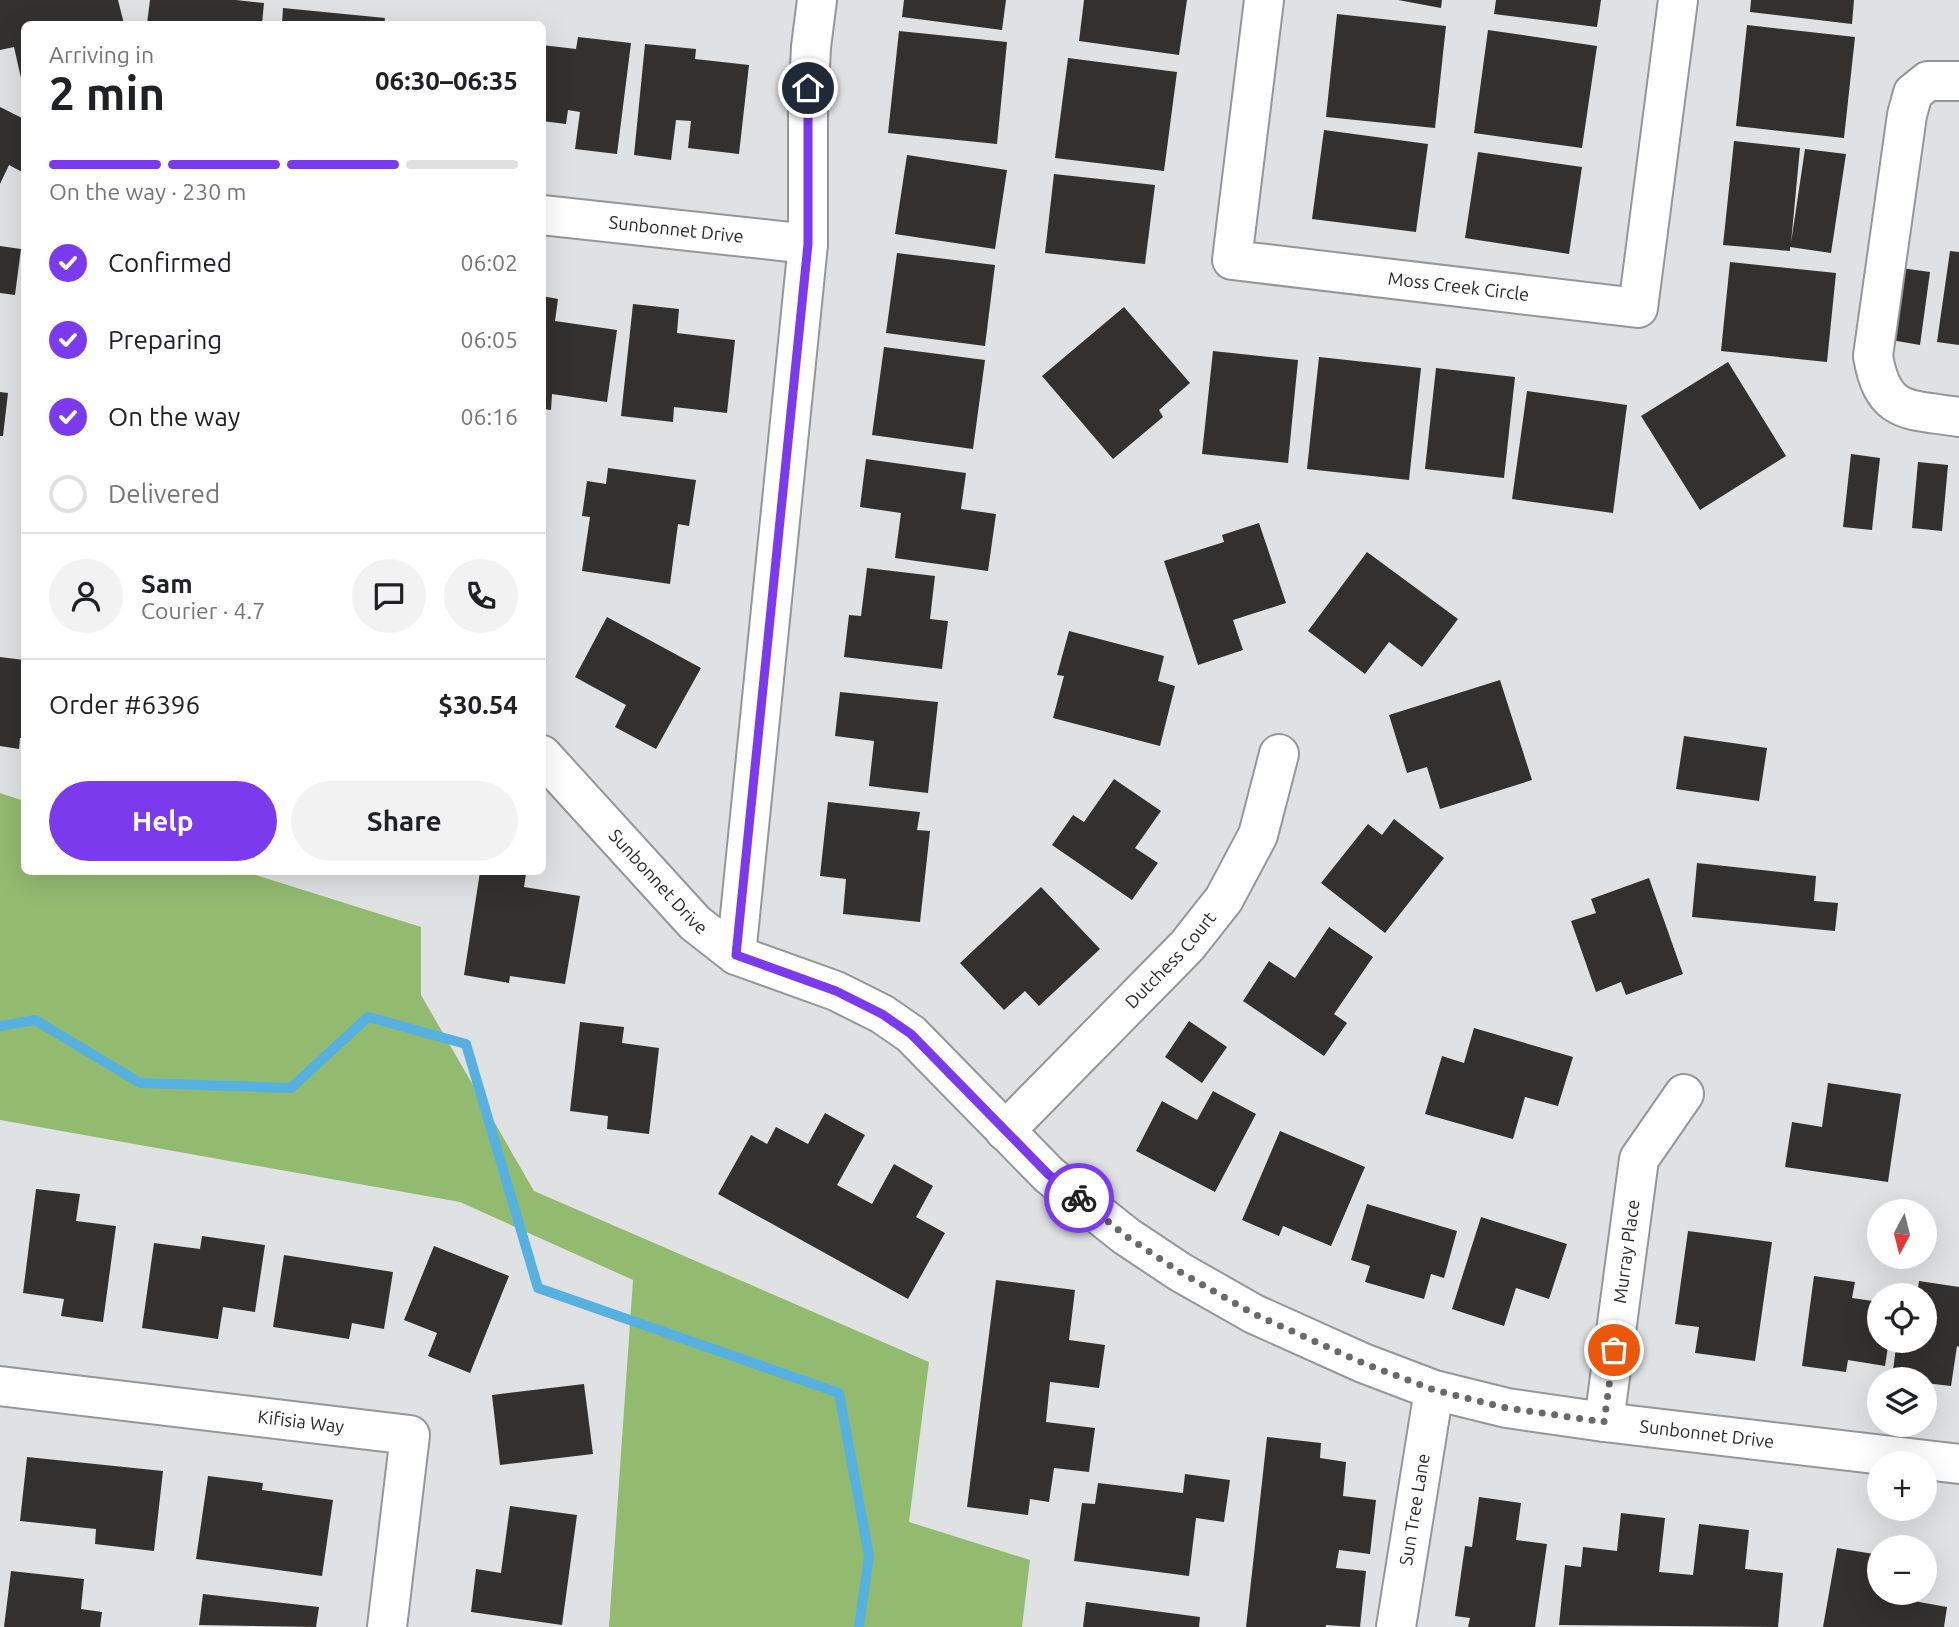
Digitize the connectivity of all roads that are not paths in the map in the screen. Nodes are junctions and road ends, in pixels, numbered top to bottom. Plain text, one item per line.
1 (817, 0) edge
2 (1264, 0) edge
3 (1678, 0) edge
4 (1959, 81) edge
5 (546, 215) edge
6 (808, 244) junction
7 (1959, 417) edge
8 (1279, 754) dead end
9 (546, 759) edge
10 (736, 955) junction
11 (1684, 1094) dead end
12 (1005, 1130) junction
13 (0, 1387) edge
14 (1434, 1390) junction
15 (1604, 1422) junction
16 (1959, 1464) edge
17 (387, 1627) edge
18 (1396, 1627) edge

1 - 6 street
2 - 3 street, Moss Creek Circle
4 - 7 street
5 - 6 street, Sunbonnet Drive
6 - 10 street
8 - 12 street, Dutchess Court
9 - 10 street, Sunbonnet Drive
10 - 12 street, Sunbonnet Drive
11 - 15 street, Murray Place
12 - 14 street, Sunbonnet Drive
13 - 17 street, Kifisia Way
14 - 15 street, Sunbonnet Drive
14 - 18 street, Sun Tree Lane
15 - 16 street, Sunbonnet Drive

